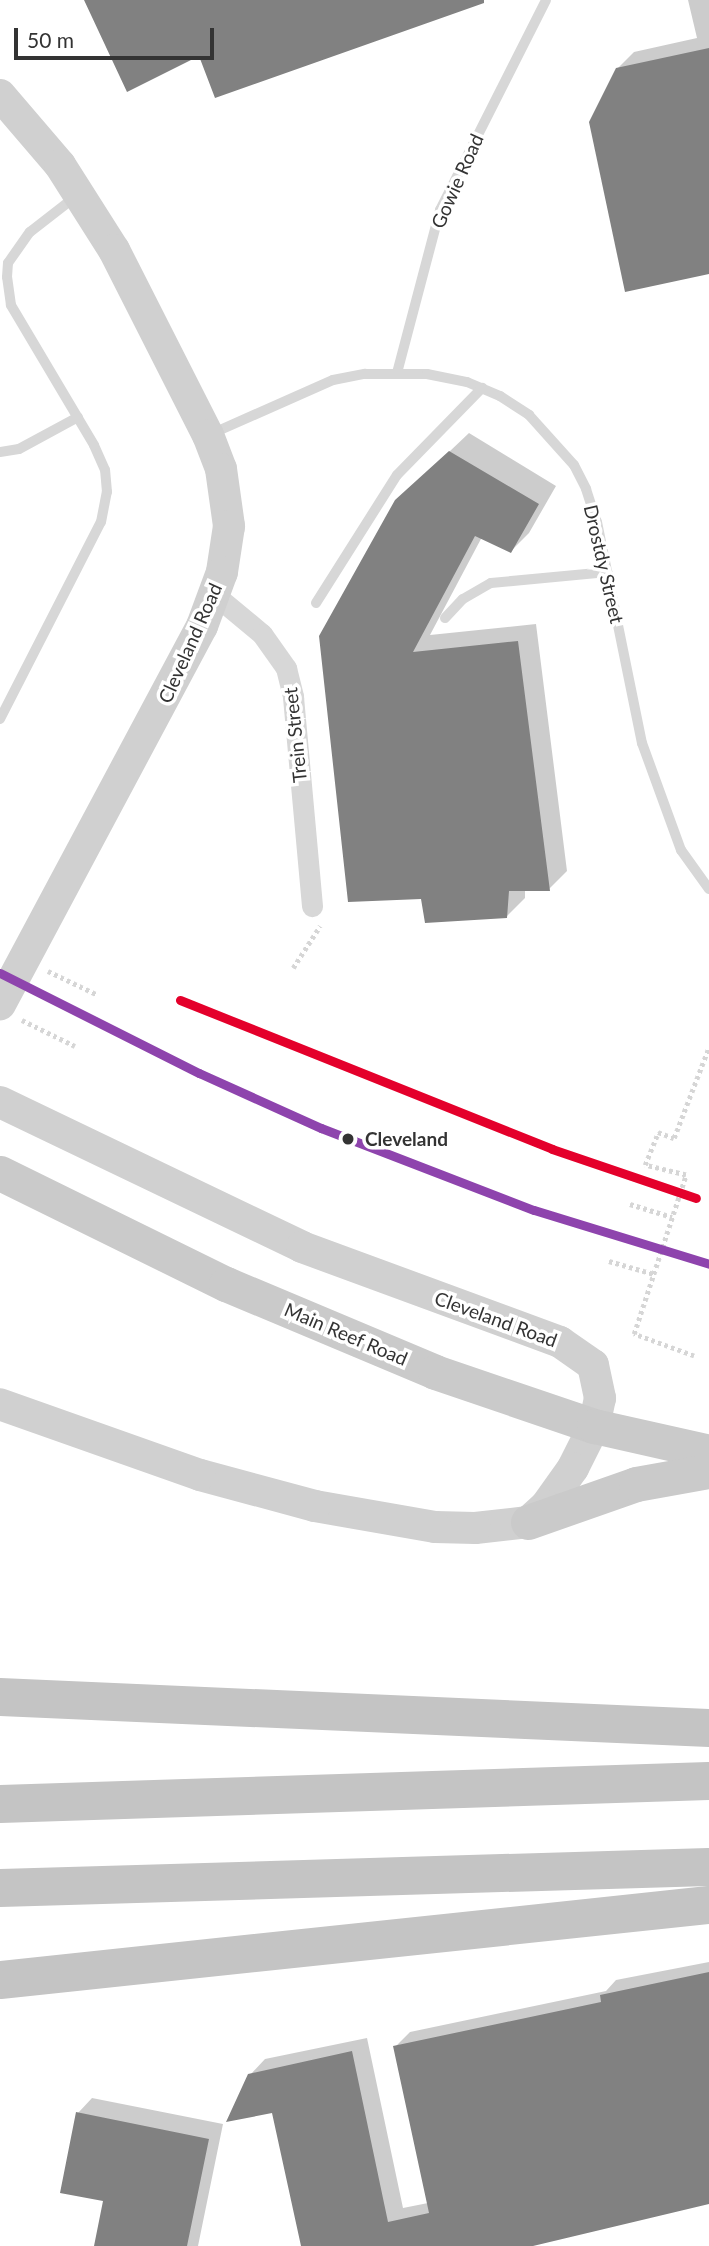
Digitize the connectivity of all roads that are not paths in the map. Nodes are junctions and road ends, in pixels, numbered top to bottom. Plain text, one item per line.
1 (546, 0) edge
2 (0, 95) edge
3 (80, 193) junction
4 (397, 373) junction
5 (482, 388) junction
6 (78, 417) junction
7 (208, 435) junction
8 (0, 452) edge
9 (607, 572) junction
10 (215, 595) junction
11 (316, 603) dead end
12 (445, 618) dead end
13 (0, 719) edge
14 (709, 889) edge
15 (312, 906) road end
16 (6, 1010) edge
17 (0, 1102) edge
18 (0, 1173) edge
19 (0, 1404) edge
20 (594, 1426) junction
21 (709, 1452) edge
22 (709, 1471) edge
23 (528, 1521) junction
24 (0, 1698) edge
25 (709, 1728) edge
26 (709, 1781) edge
27 (0, 1804) edge
28 (709, 1867) edge
29 (0, 1888) edge
30 (709, 1905) edge
31 (0, 1980) edge

1 - 4 lane, Gowie Road
2 - 3 street, Cleveland Road
3 - 6 lane
3 - 7 street, Cleveland Road
4 - 5 lane, Drostdy Street
4 - 7 lane, Drostdy Street
5 - 9 lane, Drostdy Street
5 - 11 lane
6 - 8 lane
6 - 13 lane
7 - 10 street, Cleveland Road
9 - 12 lane
9 - 14 lane, Drostdy Street
10 - 15 street, Trein Street
10 - 16 street, Cleveland Road
17 - 20 street, Cleveland Road
18 - 20 main road, Main Reef Road
19 - 23 street
20 - 21 main road, Main Reef Road
20 - 23 street, Cleveland Road
22 - 23 main road
24 - 25 highway
26 - 27 highway
28 - 29 highway
30 - 31 highway

